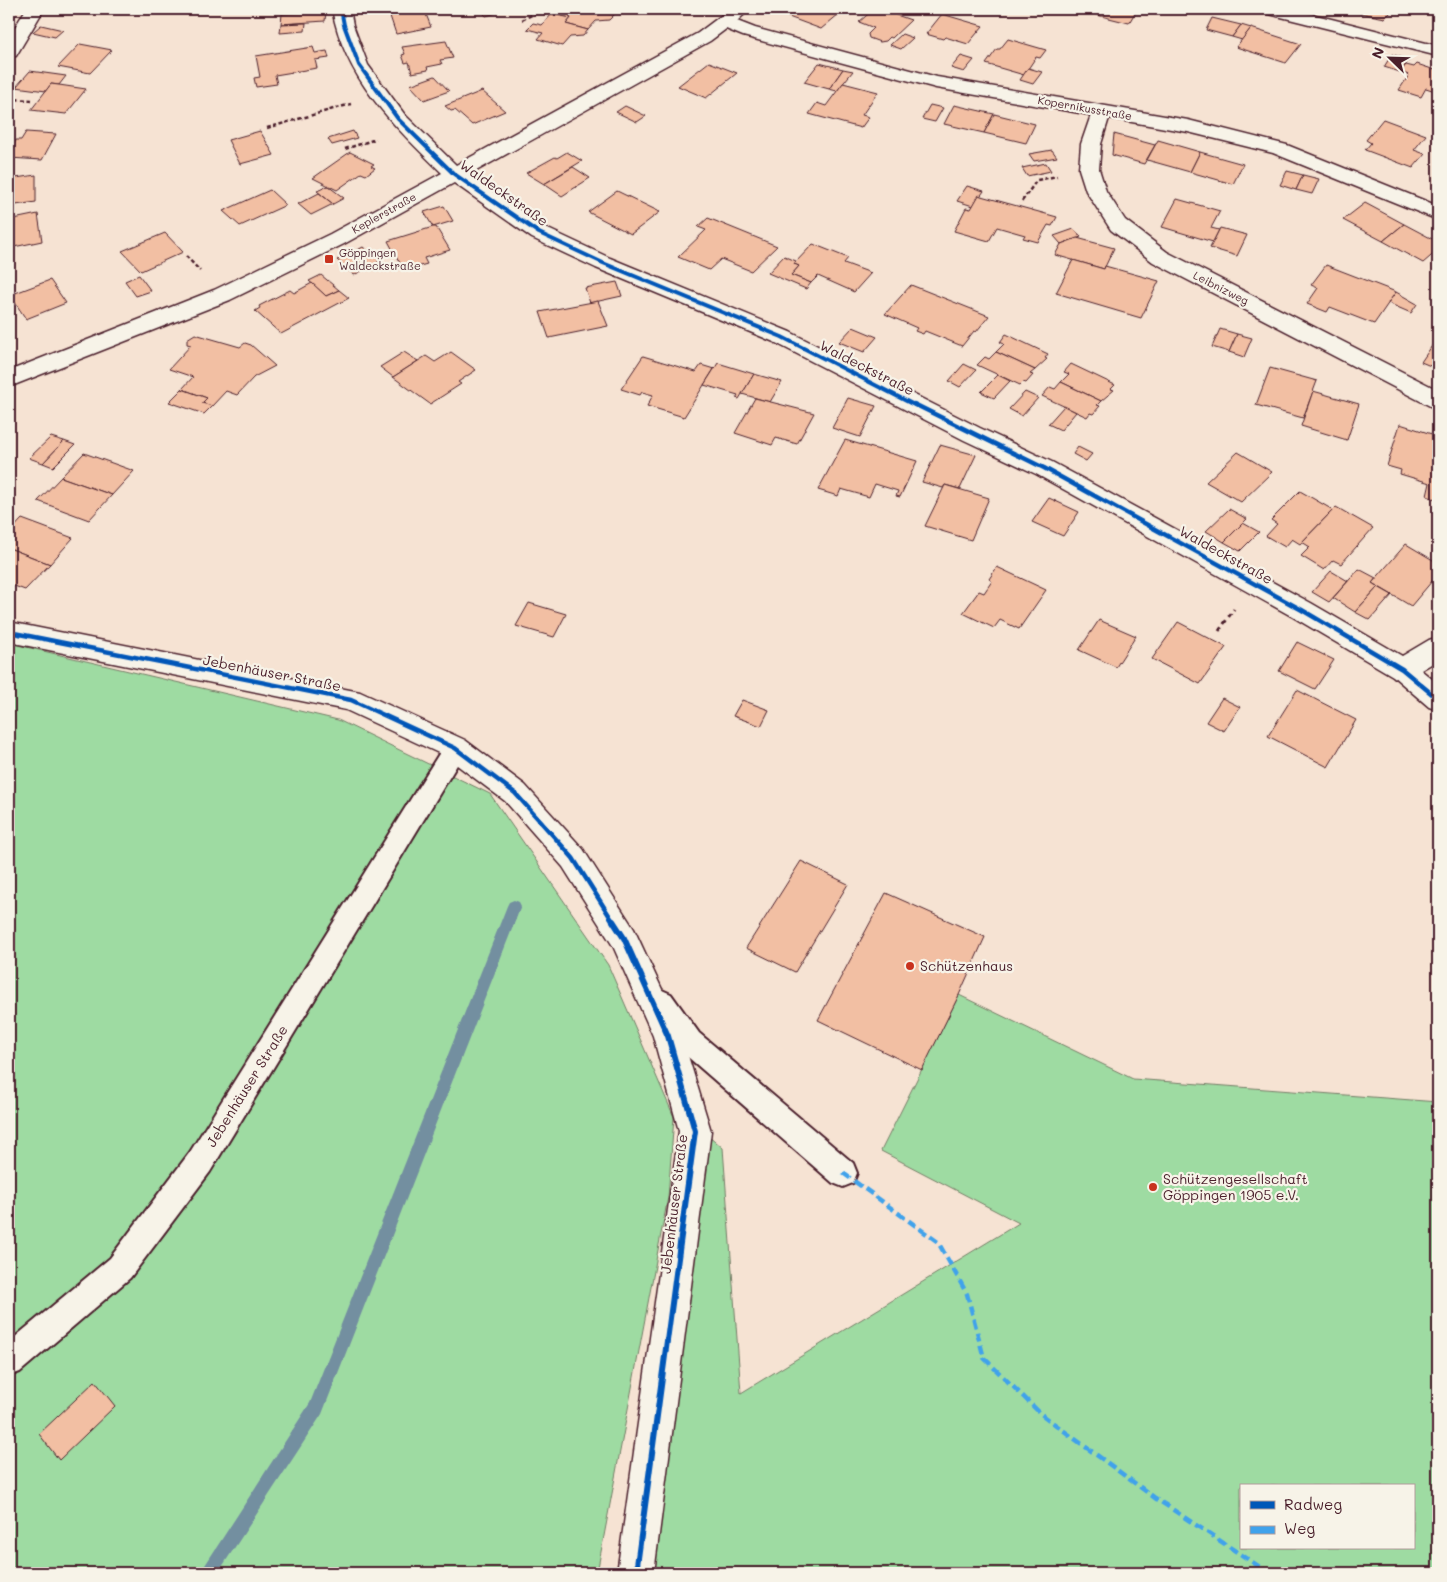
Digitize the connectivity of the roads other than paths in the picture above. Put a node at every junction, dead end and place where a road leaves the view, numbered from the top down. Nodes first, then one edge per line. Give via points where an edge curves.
1 (36, 9) edge
2 (341, 9) edge
3 (741, 9) edge
4 (1271, 9) edge
5 (724, 22) junction
6 (1438, 51) edge
7 (9, 52) edge
8 (1101, 112) junction
9 (454, 174) junction
10 (1438, 214) edge
11 (9, 379) edge
12 (1438, 400) edge
13 (9, 632) edge
14 (1438, 647) edge
15 (1402, 669) junction
16 (1438, 699) edge
17 (455, 748) junction
18 (624, 938) junction
19 (843, 1173) dead end
20 (9, 1361) edge
21 (636, 1573) edge

1 - 7 street
2 - 9 street, Waldeckstraße via 359,65 398,119
3 - 5 street, Keplerstraße
4 - 6 street
5 - 8 street, Kopernikusstraße via 749,32 936,82
5 - 9 street, Keplerstraße via 704,37
8 - 10 street, Kopernikusstraße via 1188,126 1280,149
8 - 12 street, Leibnizweg via 1091,144 1089,169 1096,192 1118,225 1160,257
9 - 11 street, Keplerstraße via 337,239 222,296
9 - 15 street, Waldeckstraße via 539,233 782,337 1044,468
13 - 17 street, Jebenhäuser Straße via 351,700
14 - 15 street
15 - 16 street, Waldeckstraße
17 - 18 street, Jebenhäuser Straße via 515,793 528,807 572,858
17 - 20 lane, Jebenhäuser Straße via 200,1162 120,1268
18 - 19 lane via 659,998 690,1042
18 - 21 street, Jebenhäuser Straße via 668,1036 695,1131

